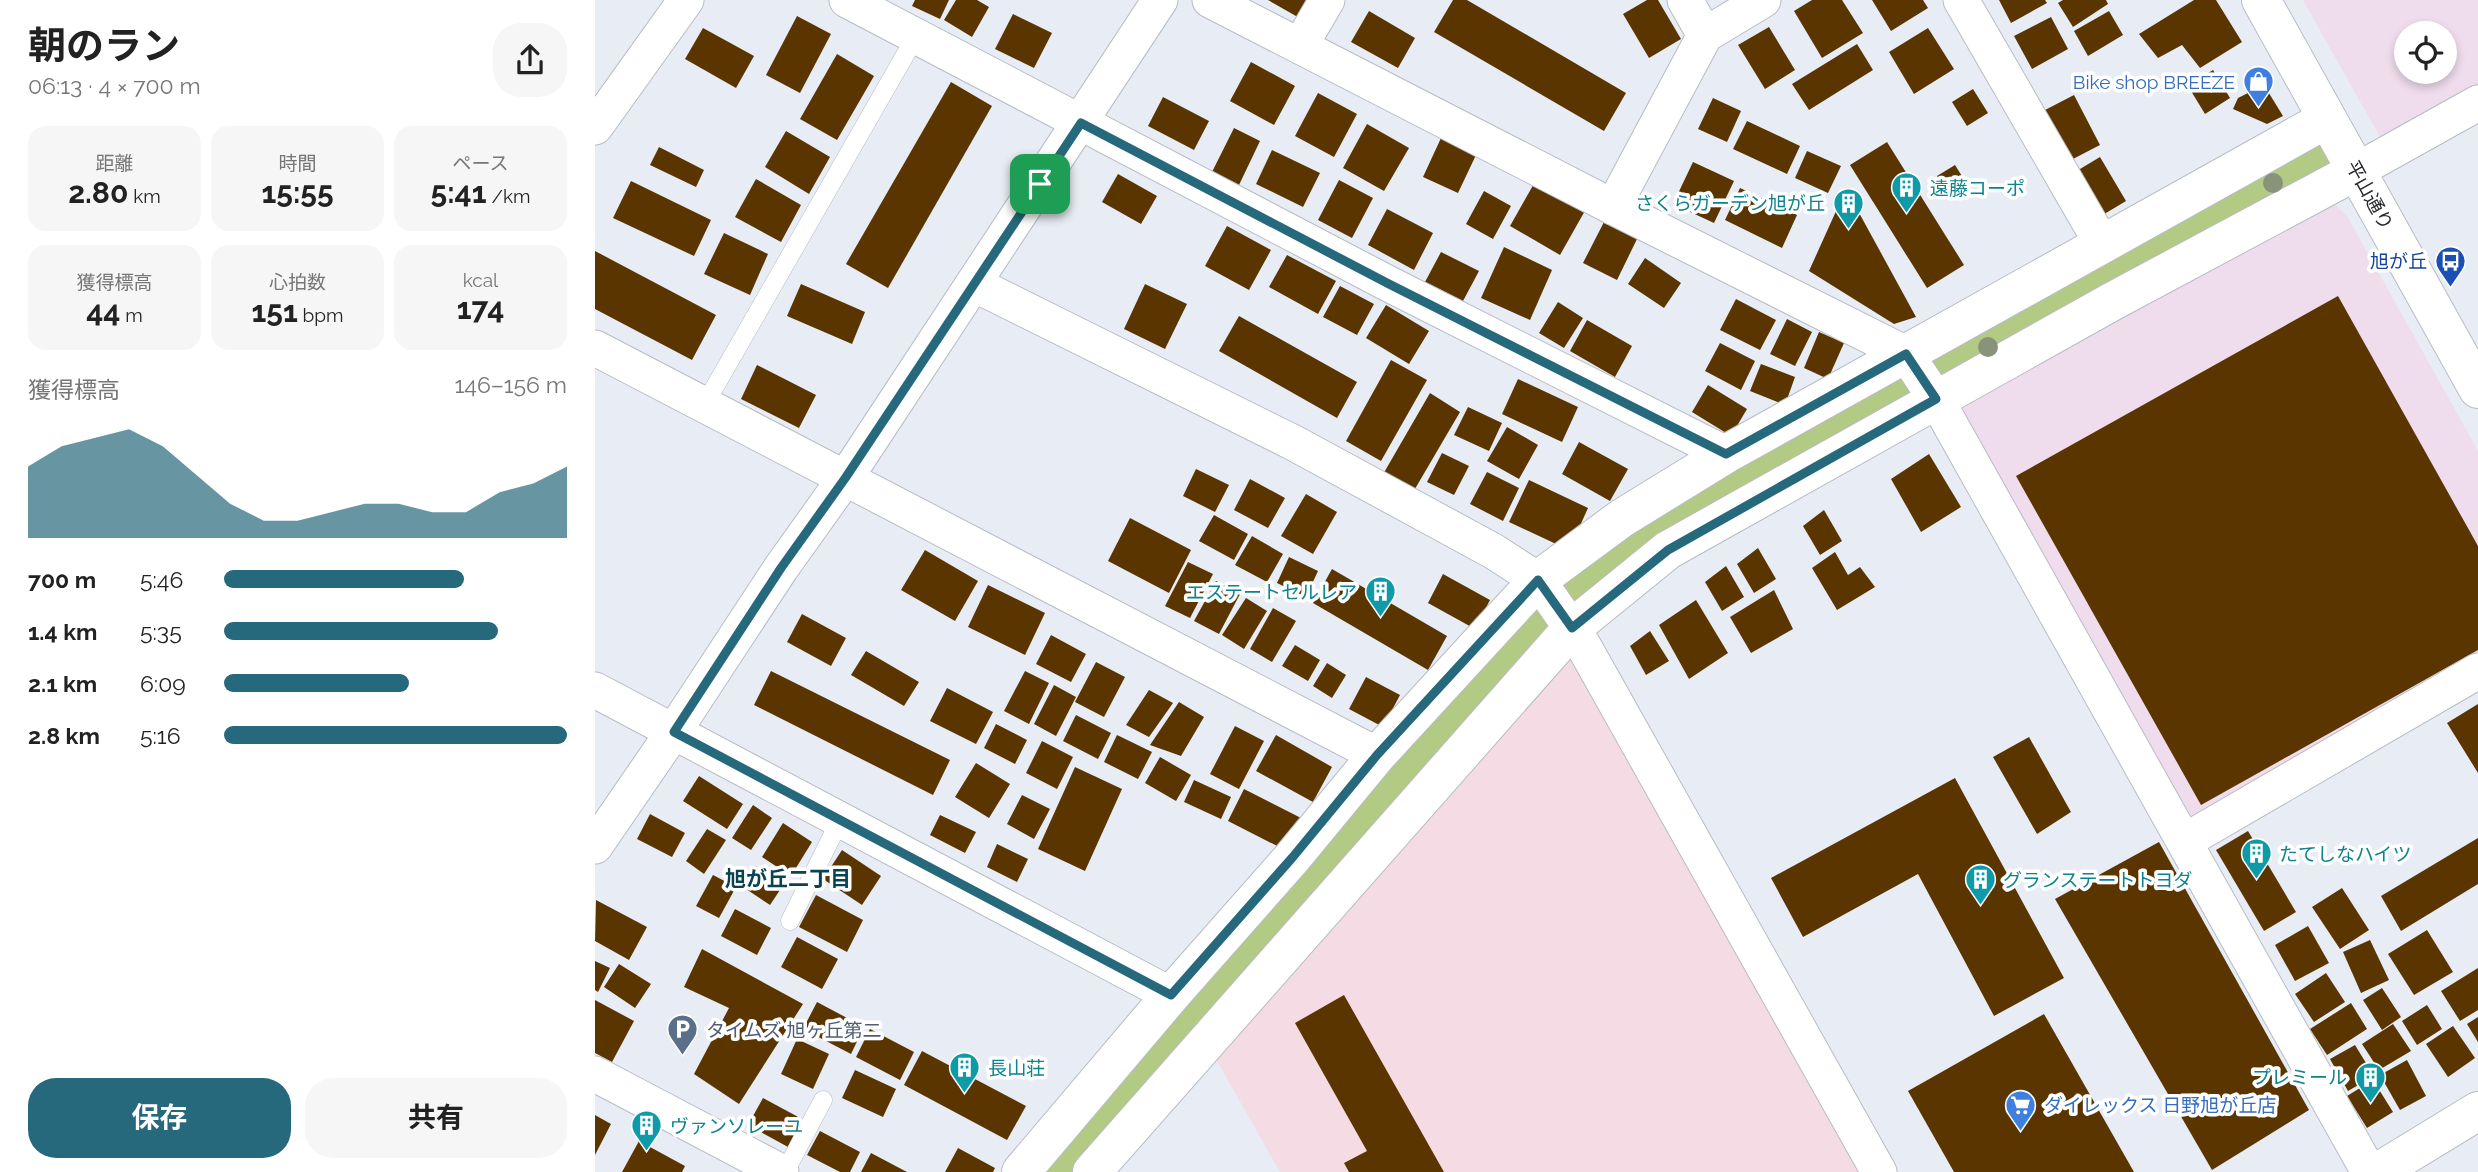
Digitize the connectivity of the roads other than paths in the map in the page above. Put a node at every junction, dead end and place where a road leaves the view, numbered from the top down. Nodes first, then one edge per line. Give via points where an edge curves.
1 (686, 0) edge
2 (847, 0) edge
3 (1160, 0) edge
4 (1210, 0) edge
5 (1327, 0) edge
6 (1685, 0) edge
7 (1763, 0) edge
8 (1961, 0) edge
9 (2262, 0) edge
10 (1705, 35) junction
11 (916, 36) junction
12 (1300, 47) junction
13 (2478, 103) edge
14 (2327, 119) junction
15 (1081, 123) junction
16 (595, 127) edge
17 (2356, 171) junction
18 (1613, 207) junction
19 (2102, 244) junction
20 (974, 284) junction
21 (595, 348) edge
22 (1906, 354) junction
23 (2478, 389) edge
24 (1936, 399) junction
25 (705, 404) junction
26 (1726, 454) junction
27 (846, 477) junction
28 (1538, 580) junction
29 (1572, 628) junction
30 (2478, 671) edge
31 (595, 690) edge
32 (674, 732) junction
33 (1377, 755) junction
34 (840, 820) junction
35 (2185, 841) junction
36 (595, 846) edge
37 (790, 921) dead end
38 (1171, 995) junction
39 (595, 1074) edge
40 (823, 1100) dead end
41 (2478, 1111) edge
42 (783, 1172) edge
43 (1021, 1172) edge
44 (1092, 1172) edge
45 (1879, 1172) edge
46 (2369, 1172) edge
47 (2378, 1172) edge

1 - 16 street
2 - 11 street
3 - 15 street
4 - 12 street
5 - 12 street
6 - 10 street
7 - 10 street
8 - 19 street
9 - 14 street, 平山通り
10 - 18 street
11 - 15 street
11 - 25 lane
12 - 18 street
13 - 17 street
14 - 17 street, 平山通り
14 - 19 street
15 - 20 street
15 - 26 street
17 - 23 street, 平山通り
17 - 24 street
18 - 22 street
19 - 22 street
20 - 27 street
20 - 28 street via 1294,443
21 - 25 street
22 - 24 street
22 - 26 street
24 - 29 street via 1668,550
24 - 35 street
25 - 27 street
26 - 28 street via 1622,518
27 - 32 street
27 - 33 street
28 - 29 street
28 - 33 street
29 - 44 street
29 - 45 street
30 - 35 street
31 - 32 street
32 - 34 street
32 - 36 street
33 - 38 street
34 - 37 lane
34 - 38 street
35 - 46 street
38 - 43 street
39 - 42 street
40 - 42 lane
41 - 47 street

